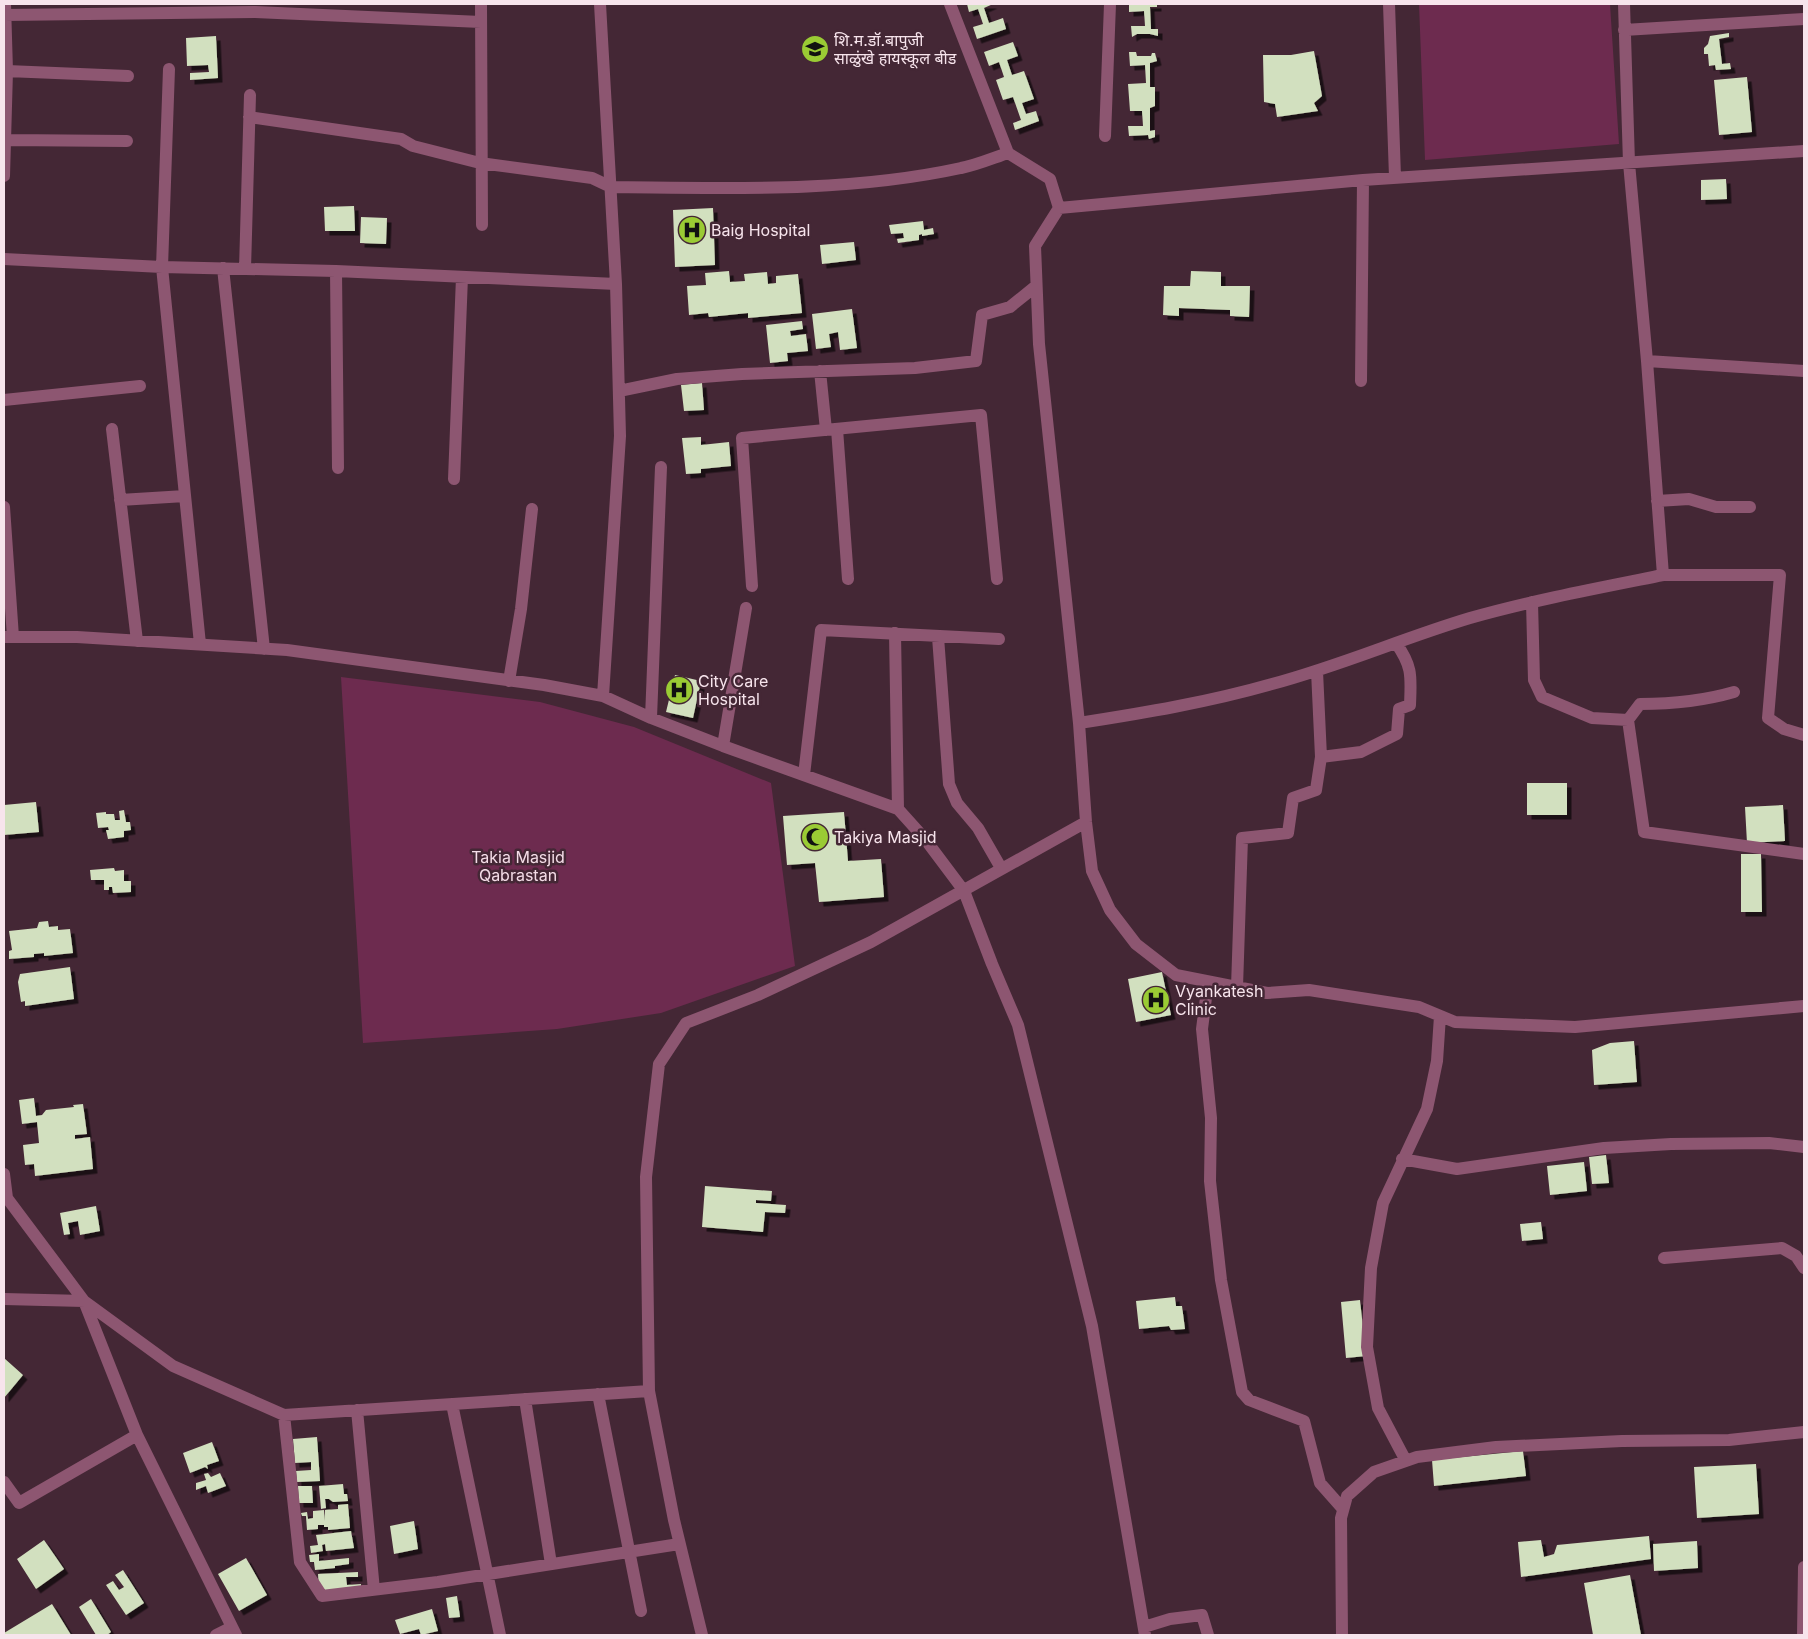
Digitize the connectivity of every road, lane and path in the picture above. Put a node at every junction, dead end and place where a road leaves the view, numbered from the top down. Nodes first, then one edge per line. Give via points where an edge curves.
1 (481, 4) edge
2 (600, 4) edge
3 (950, 4) edge
4 (1110, 4) edge
5 (1389, 4) edge
6 (1624, 4) edge
7 (108, 8) edge
8 (182, 8) edge
9 (255, 8) edge
10 (5, 11) edge
11 (1804, 19) edge
12 (481, 22) junction
13 (1624, 30) junction
14 (169, 69) dead end
15 (8, 71) junction
16 (128, 76) dead end
17 (6, 90) edge
18 (250, 95) dead end
19 (249, 117) junction
20 (1104, 136) dead end
21 (6, 140) junction
22 (127, 141) dead end
23 (1804, 150) edge
24 (1008, 153) junction
25 (480, 163) junction
26 (1629, 163) junction
27 (4, 174) edge
28 (1395, 177) junction
29 (1363, 180) junction
30 (611, 187) junction
31 (1059, 208) junction
32 (482, 225) dead end
33 (4, 260) edge
34 (162, 267) junction
35 (223, 268) junction
36 (245, 269) junction
37 (336, 271) junction
38 (462, 277) junction
39 (616, 284) junction
40 (1036, 286) junction
41 (1647, 361) junction
42 (820, 371) junction
43 (1804, 371) edge
44 (1361, 381) dead end
45 (140, 386) dead end
46 (619, 391) junction
47 (4, 400) edge
48 (112, 429) dead end
49 (832, 429) junction
50 (661, 467) dead end
51 (338, 468) dead end
52 (454, 479) dead end
53 (185, 496) junction
54 (120, 500) junction
55 (1657, 501) junction
56 (4, 507) edge
57 (1750, 507) dead end
58 (532, 509) dead end
59 (1662, 575) junction
60 (848, 579) dead end
61 (997, 579) dead end
62 (752, 586) dead end
63 (1532, 602) junction
64 (746, 608) dead end
65 (895, 633) junction
66 (8, 637) edge
67 (938, 637) junction
68 (1000, 639) dead end
69 (137, 641) junction
70 (1396, 643) junction
71 (200, 644) junction
72 (264, 649) junction
73 (1317, 671) junction
74 (509, 681) junction
75 (1734, 692) dead end
76 (602, 696) junction
77 (651, 718) junction
78 (1628, 720) junction
79 (1079, 723) junction
80 (1804, 735) edge
81 (723, 746) junction
82 (1321, 757) junction
83 (804, 775) junction
84 (898, 809) junction
85 (1086, 822) junction
86 (1804, 854) edge
87 (1001, 868) junction
88 (964, 891) junction
89 (1208, 982) junction
90 (1237, 987) junction
91 (1804, 1006) edge
92 (1440, 1016) junction
93 (1804, 1147) edge
94 (1402, 1159) junction
95 (4, 1174) edge
96 (5, 1198) edge
97 (1664, 1258) dead end
98 (1804, 1268) edge
99 (4, 1299) edge
100 (84, 1301) junction
101 (649, 1391) junction
102 (598, 1394) junction
103 (525, 1400) junction
104 (452, 1404) junction
105 (357, 1410) junction
106 (284, 1415) junction
107 (1804, 1432) edge
108 (137, 1435) junction
109 (1406, 1461) junction
110 (4, 1482) edge
111 (1344, 1509) junction
112 (680, 1544) junction
113 (629, 1552) junction
114 (551, 1564) junction
115 (1804, 1567) edge
116 (487, 1574) junction
117 (374, 1590) junction
118 (641, 1611) dead end
119 (234, 1631) edge
120 (1145, 1631) edge
121 (216, 1635) edge
122 (500, 1635) edge
123 (702, 1635) edge
124 (1208, 1635) edge
125 (1342, 1635) edge
126 (1803, 1635) edge

1 - 12 street
2 - 30 street
3 - 24 street
4 - 20 street
5 - 28 street
6 - 13 street
7 - 8 street
7 - 10 street
8 - 9 street
9 - 12 street
10 - 15 street
11 - 13 street
12 - 25 street
13 - 26 street
14 - 34 street
15 - 16 street
15 - 17 street
17 - 21 street
18 - 19 street
19 - 25 street via 401,139 413,146
19 - 36 street
21 - 22 street
21 - 27 street
23 - 26 street
24 - 30 street via 962,168 875,182 760,188
24 - 31 street via 1050,178
25 - 30 street via 592,178
25 - 32 street
26 - 28 street
26 - 41 street
28 - 29 street
29 - 31 street
29 - 44 street
30 - 39 street
31 - 40 street via 1035,246
33 - 34 street
34 - 35 street
34 - 53 street
35 - 36 street
35 - 72 street
36 - 37 street
37 - 38 street
37 - 51 street
38 - 39 street
38 - 52 street
39 - 46 street
40 - 42 street via 1010,307 982,315 976,361 915,368
40 - 79 street via 1039,344
41 - 43 street
41 - 55 street
42 - 46 street via 678,379
42 - 49 street
45 - 47 street
46 - 76 street via 620,436
48 - 54 street
49 - 60 street
49 - 61 street via 981,415
49 - 62 street via 742,438
50 - 77 street
53 - 54 street
53 - 71 street
54 - 69 street
55 - 57 street via 1688,500 1716,506
55 - 59 street
56 - 66 street
58 - 74 street
59 - 63 street
59 - 80 street via 1780,575 1768,718 1784,729
63 - 70 street
63 - 78 street via 1534,680 1542,697 1592,718
64 - 81 street
65 - 67 street
65 - 83 street via 821,630
65 - 84 street
66 - 69 street
67 - 68 street
67 - 87 street via 948,784 957,803 978,828
69 - 71 street
70 - 73 street
70 - 82 street via 1406,658 1411,677 1410,706 1399,709 1397,734 1361,752
71 - 72 street
72 - 74 street
73 - 79 street via 1271,685 1141,714
73 - 82 street
74 - 76 street
75 - 78 street via 1710,699 1640,704
76 - 77 street
77 - 81 street
78 - 86 street via 1644,832
79 - 85 street
81 - 83 street
82 - 90 street via 1316,790 1293,798 1288,833 1242,838
83 - 84 street
84 - 88 street
85 - 87 street
85 - 89 street via 1092,871 1110,910 1136,944 1176,976
87 - 88 street
88 - 101 street via 862,946 758,995 686,1023 659,1064 646,1177
88 - 120 street via 1018,1025 1051,1156 1092,1326
89 - 90 street
89 - 111 street via 1202,1029 1212,1118 1210,1181 1221,1280 1242,1392 1249,1400 1304,1421 1320,1483
90 - 92 street via 1267,993 1309,990 1419,1007
91 - 92 street via 1575,1027 1455,1022
92 - 94 street via 1437,1061 1427,1109
93 - 94 street via 1769,1143 1671,1144 1565,1152 1457,1168
94 - 109 street via 1383,1203 1374,1250 1367,1347 1378,1408
95 - 96 street
96 - 100 street
97 - 98 street via 1782,1248 1796,1256
99 - 100 street
100 - 106 street via 173,1366
100 - 108 street
101 - 102 street
101 - 112 street
102 - 103 street
102 - 113 street
103 - 104 street
103 - 114 street
104 - 105 street
104 - 116 street
105 - 106 street
105 - 117 street
106 - 117 street via 300,1562 322,1596
107 - 109 street via 1728,1440 1496,1447
108 - 110 street via 19,1503
108 - 119 street
109 - 111 street via 1374,1472 1347,1496
111 - 125 street via 1341,1518
112 - 113 street
112 - 123 street
113 - 114 street
113 - 118 street
114 - 116 street
115 - 126 street
116 - 117 street
116 - 122 street
119 - 121 street
120 - 124 street via 1170,1618 1202,1615

